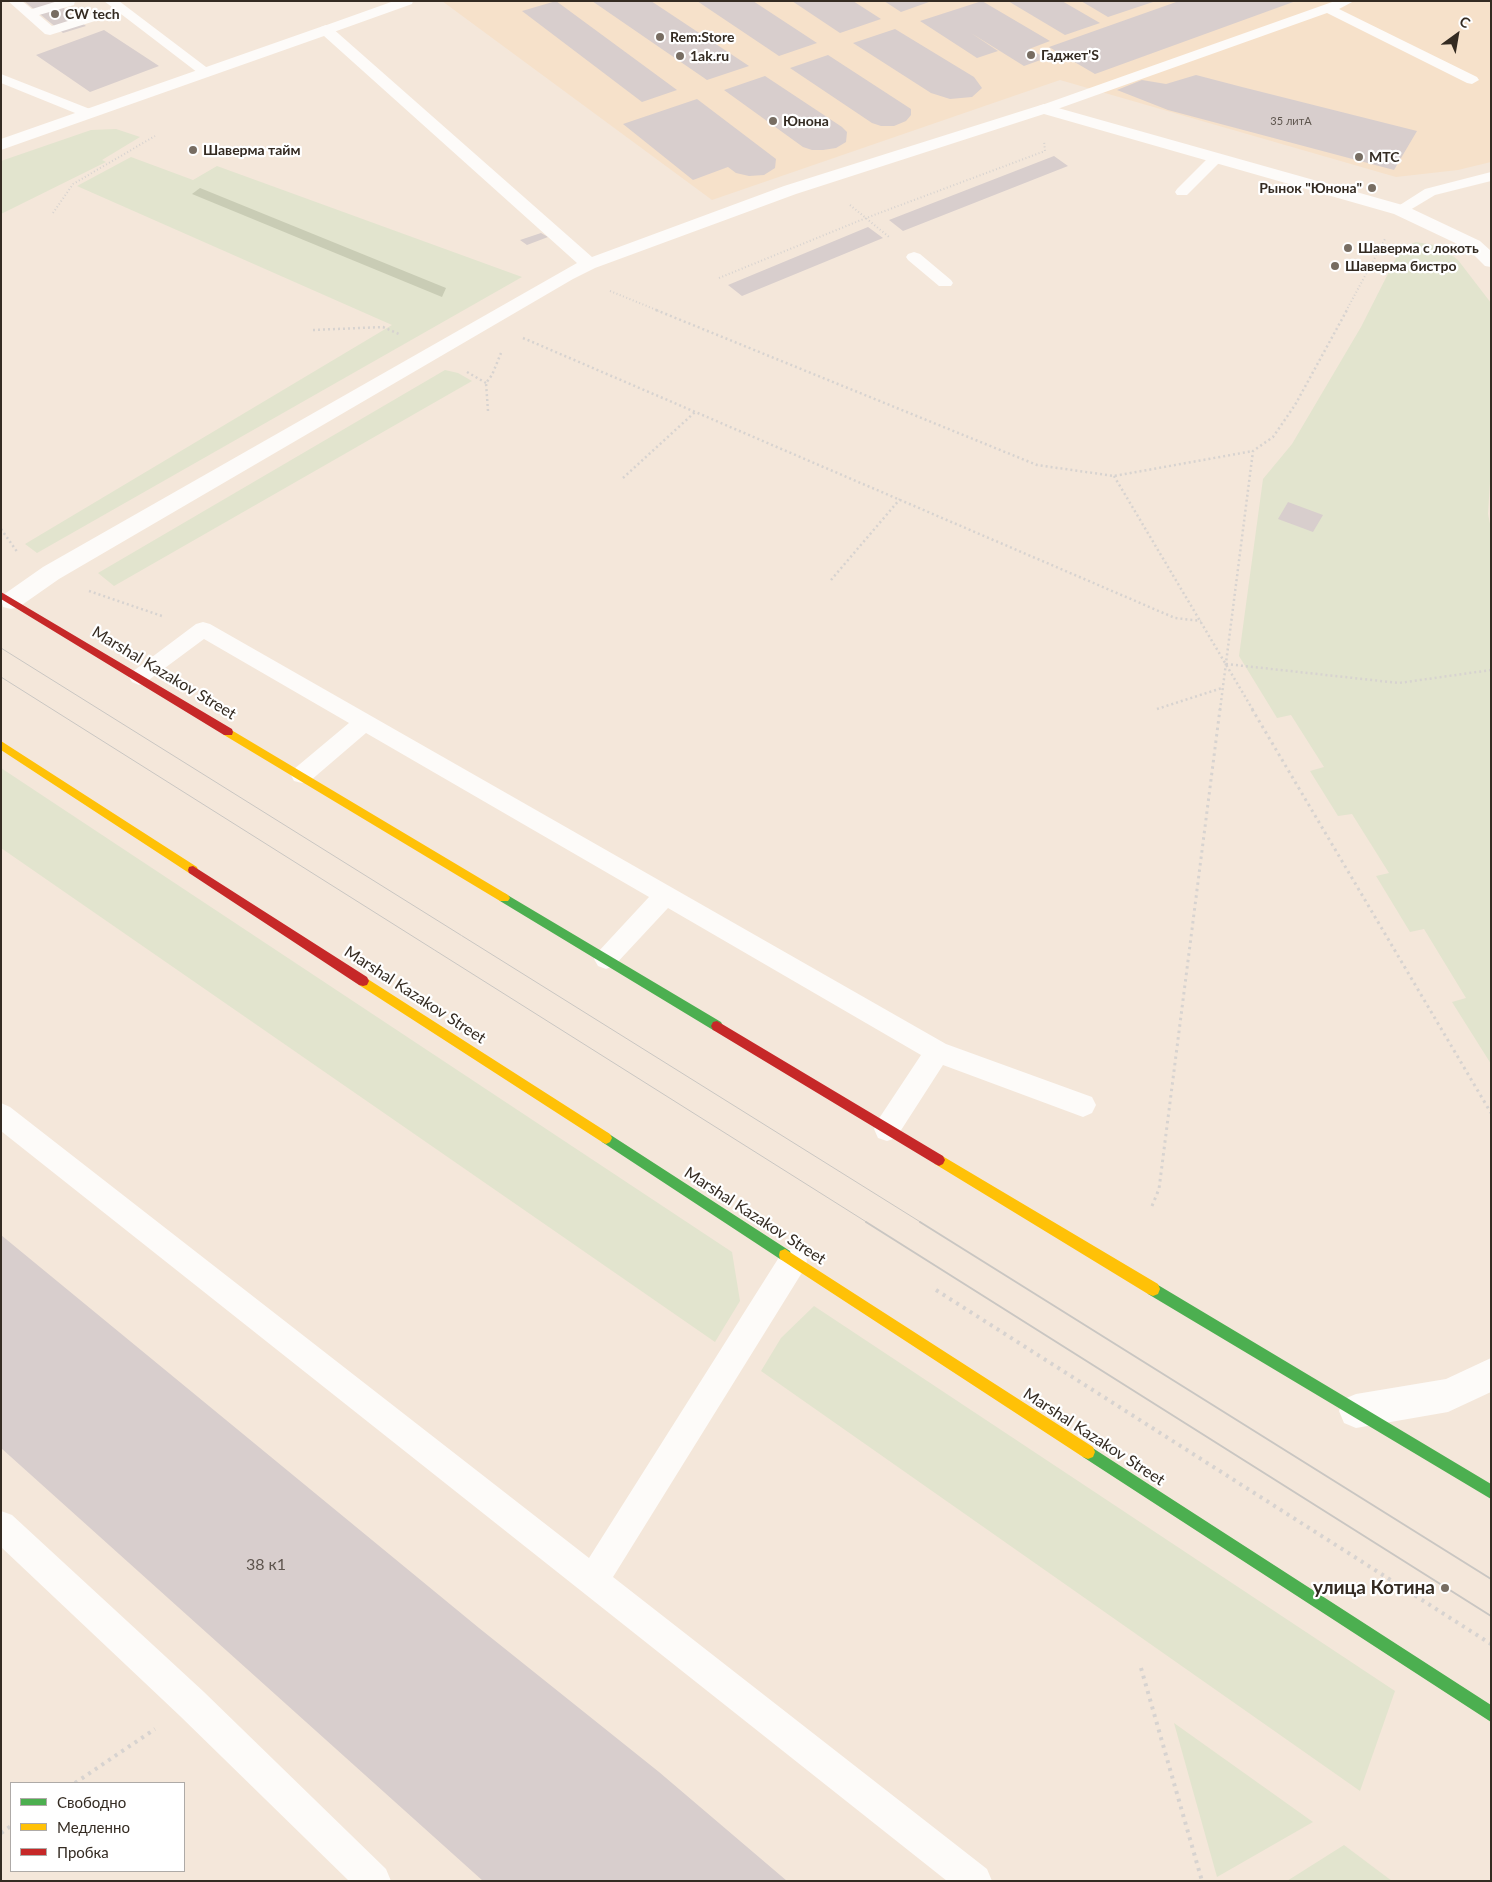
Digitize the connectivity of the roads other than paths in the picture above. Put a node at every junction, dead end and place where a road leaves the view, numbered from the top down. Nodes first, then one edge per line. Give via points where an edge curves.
1 (14, 1) edge
2 (110, 1) edge
3 (1348, 1) edge
4 (400, 2) edge
5 (72, 4) edge
6 (1328, 8) junction
7 (326, 30) junction
8 (207, 73) junction
9 (1, 78) edge
10 (1472, 80) dead end
11 (1044, 109) junction
12 (90, 114) junction
13 (1, 145) edge
14 (1216, 158) junction
15 (1491, 176) edge
16 (1182, 192) dead end
17 (1400, 210) junction
18 (914, 256) dead end
19 (1491, 262) edge
20 (590, 264) junction
21 (945, 282) dead end
22 (6, 598) edge
23 (202, 629) joint
24 (140, 677) junction
25 (364, 722) junction
26 (1, 745) edge
27 (302, 776) junction
28 (665, 895) junction
29 (606, 960) junction
30 (938, 1052) junction
31 (1083, 1105) dead end
32 (1, 1116) edge
33 (887, 1129) junction
34 (793, 1261) junction
35 (1491, 1375) edge
36 (1356, 1411) junction
37 (1491, 1492) edge
38 (1, 1526) edge
39 (593, 1580) junction
40 (1491, 1714) edge
41 (374, 1881) edge
42 (975, 1881) edge

1 - 5 lane via 35,18
2 - 8 lane
3 - 6 lane
4 - 7 lane
6 - 10 lane
6 - 11 lane
7 - 8 street
7 - 20 street
8 - 12 street
9 - 12 lane
11 - 14 street
11 - 20 street via 820,181
12 - 13 street
14 - 16 lane
14 - 17 street
15 - 17 lane via 1430,192
17 - 19 street via 1474,246
18 - 21 lane
20 - 22 street
22 - 24 main road, Marshal Kazakov Street
23 - 24 lane
23 - 25 lane
24 - 27 main road, Marshal Kazakov Street
25 - 27 lane
25 - 28 lane
26 - 34 main road, Marshal Kazakov Street
27 - 29 main road, Marshal Kazakov Street
28 - 29 lane
28 - 30 lane
29 - 33 main road, Marshal Kazakov Street
30 - 31 lane
30 - 33 lane
32 - 39 lane
33 - 36 main road, Marshal Kazakov Street
34 - 39 lane
34 - 40 main road, Marshal Kazakov Street
35 - 36 street via 1448,1395
36 - 37 main road, Marshal Kazakov Street
38 - 41 lane via 192,1704
39 - 42 lane

